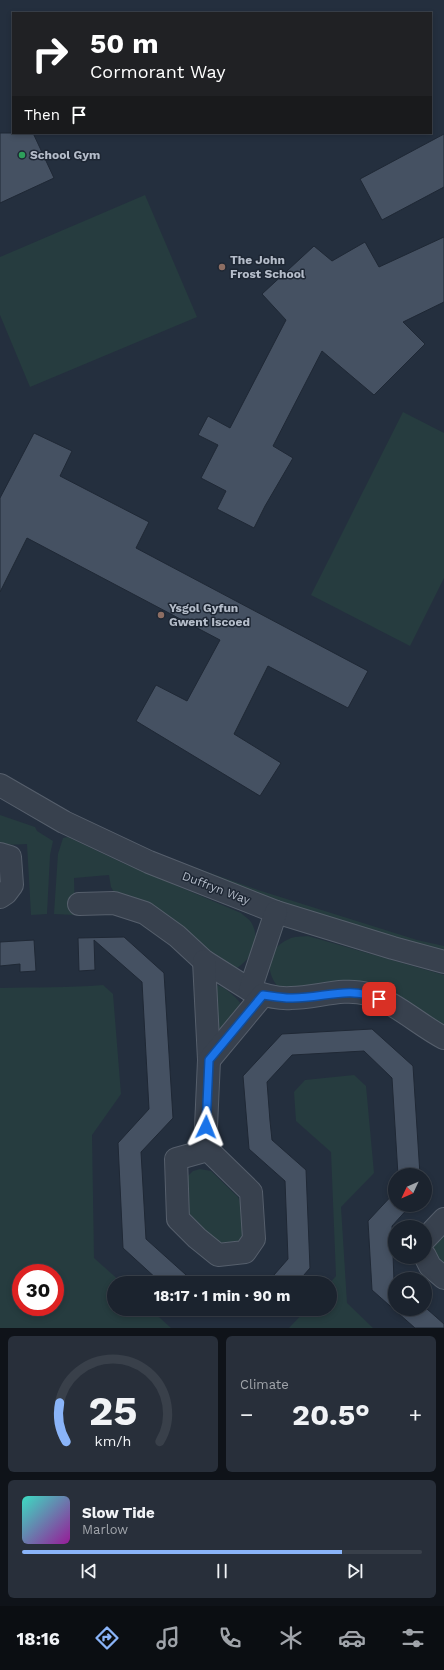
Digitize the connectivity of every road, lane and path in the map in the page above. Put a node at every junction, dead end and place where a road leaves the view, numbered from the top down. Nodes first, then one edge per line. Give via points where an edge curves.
1 (0, 785) edge
2 (0, 854) edge
3 (0, 897) edge
4 (79, 904) dead end
5 (276, 912) junction
6 (204, 961) junction
7 (444, 962) edge
8 (256, 992) junction
9 (444, 1038) edge
10 (209, 1060) junction
11 (208, 1150) junction
12 (444, 1219) edge
13 (432, 1232) edge
14 (429, 1264) edge
15 (444, 1278) edge

1 - 5 street, Duffryn Way via 64,822 149,862
2 - 3 street via 10,857 12,885
4 - 6 street via 114,903 145,913 172,932
5 - 7 street, Duffryn Way
5 - 8 street
6 - 8 street
6 - 10 street
8 - 9 street via 291,998 350,992 368,994 390,1004
8 - 10 street
10 - 11 street via 206,1127
11 - 11 street via 176,1159 178,1219 218,1255 245,1252 254,1240 251,1192
12 - 13 street
14 - 15 street

